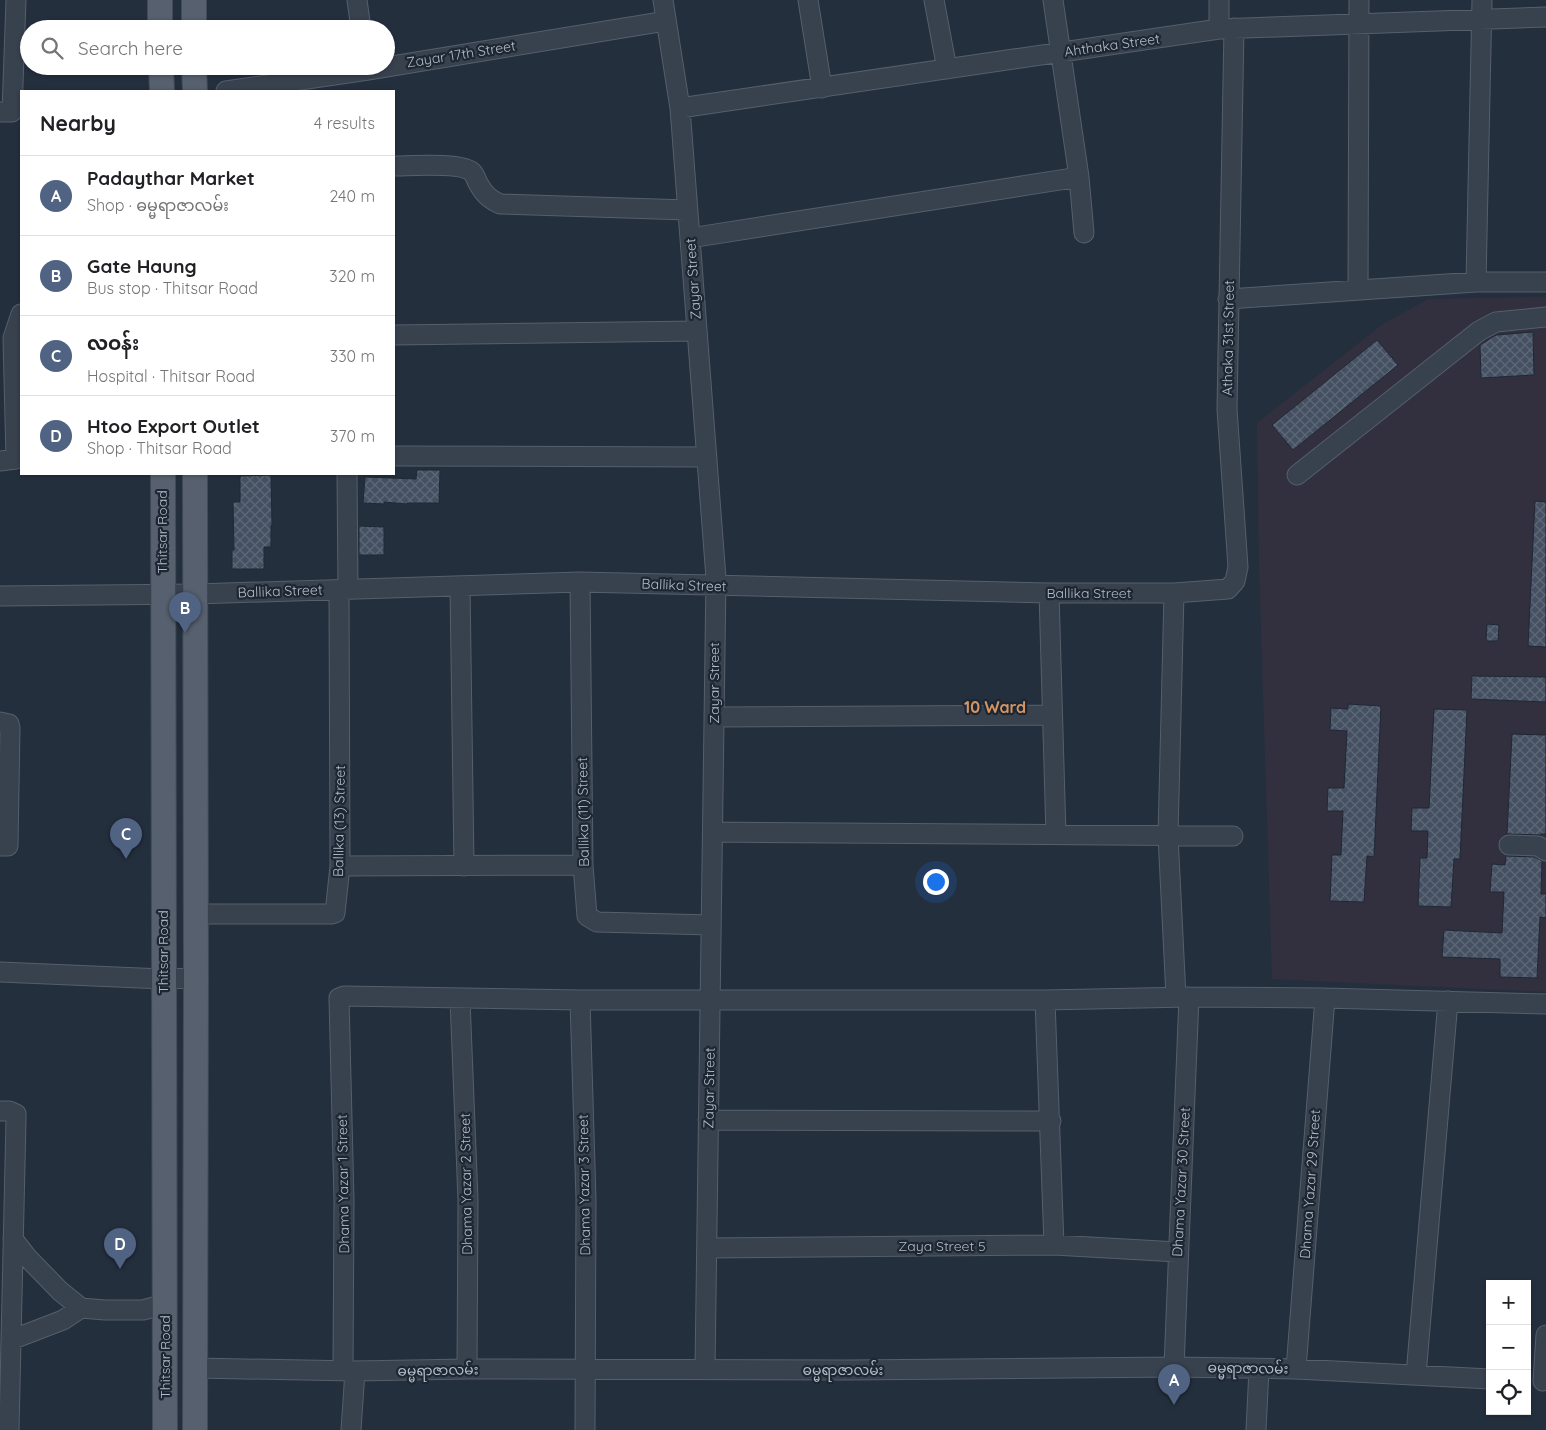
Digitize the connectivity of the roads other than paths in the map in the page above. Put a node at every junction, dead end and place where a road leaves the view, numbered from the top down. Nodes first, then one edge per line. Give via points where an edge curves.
1 (16, 0) edge
2 (160, 0) edge
3 (194, 0) edge
4 (357, 0) edge
5 (663, 0) edge
6 (808, 0) edge
7 (934, 0) edge
8 (1053, 0) edge
9 (1219, 0) edge
10 (1359, 0) edge
11 (1482, 0) edge
12 (1546, 16) edge
13 (1482, 19) junction
14 (160, 20) edge
15 (194, 20) edge
16 (360, 20) edge
17 (666, 21) junction
18 (1360, 24) junction
19 (1226, 29) junction
20 (1061, 52) junction
21 (395, 64) edge
22 (947, 69) junction
23 (161, 75) edge
24 (194, 75) edge
25 (347, 75) edge
26 (321, 84) edge
27 (822, 88) junction
28 (162, 90) edge
29 (194, 90) edge
30 (240, 90) edge
31 (680, 108) junction
32 (6, 112) edge
33 (395, 166) edge
34 (1079, 178) junction
35 (688, 210) junction
36 (1084, 233) dead end
37 (690, 238) junction
38 (1476, 282) junction
39 (1546, 282) edge
40 (1358, 290) junction
41 (1228, 299) junction
42 (20, 316) edge
43 (1546, 317) edge
44 (697, 332) junction
45 (395, 335) edge
46 (6, 338) edge
47 (395, 456) edge
48 (707, 457) junction
49 (0, 461) edge
50 (163, 475) edge
51 (195, 475) edge
52 (347, 475) edge
53 (1297, 475) dead end
54 (580, 582) junction
55 (460, 586) junction
56 (715, 586) junction
57 (344, 589) junction
58 (1049, 593) junction
59 (1174, 593) junction
60 (162, 594) junction
61 (195, 594) junction
62 (0, 596) edge
63 (1052, 715) junction
64 (714, 717) junction
65 (0, 722) edge
66 (713, 832) junction
67 (1056, 835) junction
68 (1168, 836) junction
69 (1233, 836) dead end
70 (1509, 845) dead end
71 (0, 846) edge
72 (1546, 851) edge
73 (583, 865) junction
74 (340, 866) junction
75 (464, 866) junction
76 (196, 914) junction
77 (710, 925) junction
78 (0, 972) edge
79 (163, 978) junction
80 (196, 978) junction
81 (1182, 997) junction
82 (1325, 998) junction
83 (460, 999) junction
84 (710, 999) junction
85 (580, 1000) junction
86 (1045, 1000) junction
87 (1448, 1001) junction
88 (1546, 1004) edge
89 (0, 1110) edge
90 (708, 1120) junction
91 (1050, 1121) junction
92 (9, 1234) edge
93 (1054, 1245) junction
94 (707, 1248) junction
95 (1178, 1252) junction
96 (165, 1304) junction
97 (80, 1308) junction
98 (1546, 1335) edge
99 (11, 1340) junction
100 (1174, 1367) junction
101 (195, 1368) junction
102 (467, 1369) junction
103 (705, 1369) junction
104 (1259, 1369) junction
105 (1296, 1369) junction
106 (585, 1370) junction
107 (349, 1371) junction
108 (1416, 1375) junction
109 (5, 1376) edge
110 (1486, 1379) edge
111 (1539, 1381) edge
112 (9, 1430) edge
113 (164, 1430) edge
114 (195, 1430) edge
115 (351, 1430) edge
116 (585, 1430) edge
117 (1256, 1430) edge

1 - 32 street
2 - 14 main road
3 - 15 main road
4 - 16 street
5 - 17 street, Zayar Street
6 - 27 street
7 - 22 street
8 - 20 street
9 - 19 street, Athaka 31st Street
10 - 18 street
11 - 13 street
12 - 13 street, Ahthaka Street
13 - 18 street, Ahthaka Street
13 - 38 street
17 - 21 street, Zayar 17th Street
17 - 31 street, Zayar Street
18 - 19 street, Ahthaka Street
18 - 40 street
19 - 20 street, Ahthaka Street
19 - 41 street, Athaka 31st Street
20 - 22 street, Ahthaka Street
20 - 34 street
22 - 27 street, Ahthaka Street
23 - 28 main road
24 - 29 main road
25 - 26 street, Zayar 17th Street
26 - 30 street, Zayar 17th Street
27 - 31 street, Ahthaka Street
31 - 35 street, Zayar Street
33 - 35 street via 465,168 473,173 483,192 500,204
34 - 36 street
34 - 37 street
35 - 37 street, Zayar Street
37 - 44 street, Zayar Street
38 - 39 street
38 - 40 street
40 - 41 street
41 - 59 street, Athaka 31st Street via 1227,409 1238,566 1235,581 1228,588
42 - 46 street
43 - 53 street via 1496,322 1479,331
44 - 45 street
44 - 48 street, Zayar Street
46 - 49 street via 17,453 16,459
47 - 48 street
48 - 56 street, Zayar Street
50 - 60 main road, Thitsar Road
51 - 61 main road
52 - 57 street, Ballika (13) Street
54 - 55 street, Ballika Street
54 - 56 street, Ballika Street
54 - 73 street, Ballika (11) Street
55 - 57 street, Ballika Street
55 - 75 street
56 - 58 street, Ballika Street
56 - 64 street, Zayar Street
57 - 61 street, Ballika Street
57 - 74 street, Ballika (13) Street
58 - 59 street, Ballika Street
58 - 63 street
59 - 68 street, Dhama Yazar 30 Street
60 - 61 street, Ballika Street
60 - 62 street, Ballika Street
60 - 79 main road, Thitsar Road
61 - 76 main road
63 - 64 street
63 - 67 street
64 - 66 street, Zayar Street
65 - 71 street via 9,724 10,728 8,846
66 - 67 street
66 - 77 street, Zayar Street
67 - 68 street
68 - 69 street
68 - 81 street, Dhama Yazar 30 Street
70 - 72 street via 1538,846
73 - 75 street
73 - 77 street, Ballika (11) Street via 587,916 591,920
74 - 75 street
74 - 76 street, Ballika (13) Street via 335,913
76 - 80 main road
77 - 84 street, Zayar Street
78 - 79 street
79 - 80 street
79 - 96 main road, Thitsar Road
80 - 101 main road
81 - 82 street
81 - 86 street
81 - 95 street, Dhama Yazar 30 Street
82 - 87 street
82 - 105 street, Dhama Yazar 29 Street
83 - 85 street
83 - 102 street, Dhama Yazar 2 Street via 468,1200
83 - 107 street, Dhama Yazar 1 Street via 339,998
84 - 85 street
84 - 86 street
84 - 90 street, Zayar Street
85 - 106 street, Dhama Yazar 3 Street via 586,1200
86 - 91 street
87 - 88 street
87 - 108 street
89 - 92 street via 16,1114
90 - 91 street
90 - 94 street, Zayar Street
91 - 93 street
92 - 97 street via 27,1257
92 - 99 street
93 - 94 street, Zaya Street 5
93 - 95 street, Zaya Street 5
94 - 103 street, Zayar Street
95 - 100 street, Dhama Yazar 30 Street
96 - 97 street via 143,1310
96 - 113 main road, Thitsar Road
97 - 99 street via 63,1320
98 - 111 street
99 - 109 street
100 - 103 street, ဓမ္မရာဇာလမ်း
100 - 104 street, ဓမ္မရာဇာလမ်း
101 - 107 street, ဓမ္မရာဇာလမ်း
101 - 114 main road
102 - 106 street, ဓမ္မရာဇာလမ်း
102 - 107 street, ဓမ္မရာဇာလမ်း
103 - 106 street, ဓမ္မရာဇာလမ်း
104 - 105 street, ဓမ္မရာဇာလမ်း
104 - 117 street
105 - 108 street, ဓမ္မရာဇာလမ်း
106 - 116 street, Dhama Yazar 3 Street
107 - 115 street, Dhama Yazar 1 Street
108 - 110 street, ဓမ္မရာဇာလမ်း
109 - 112 street

